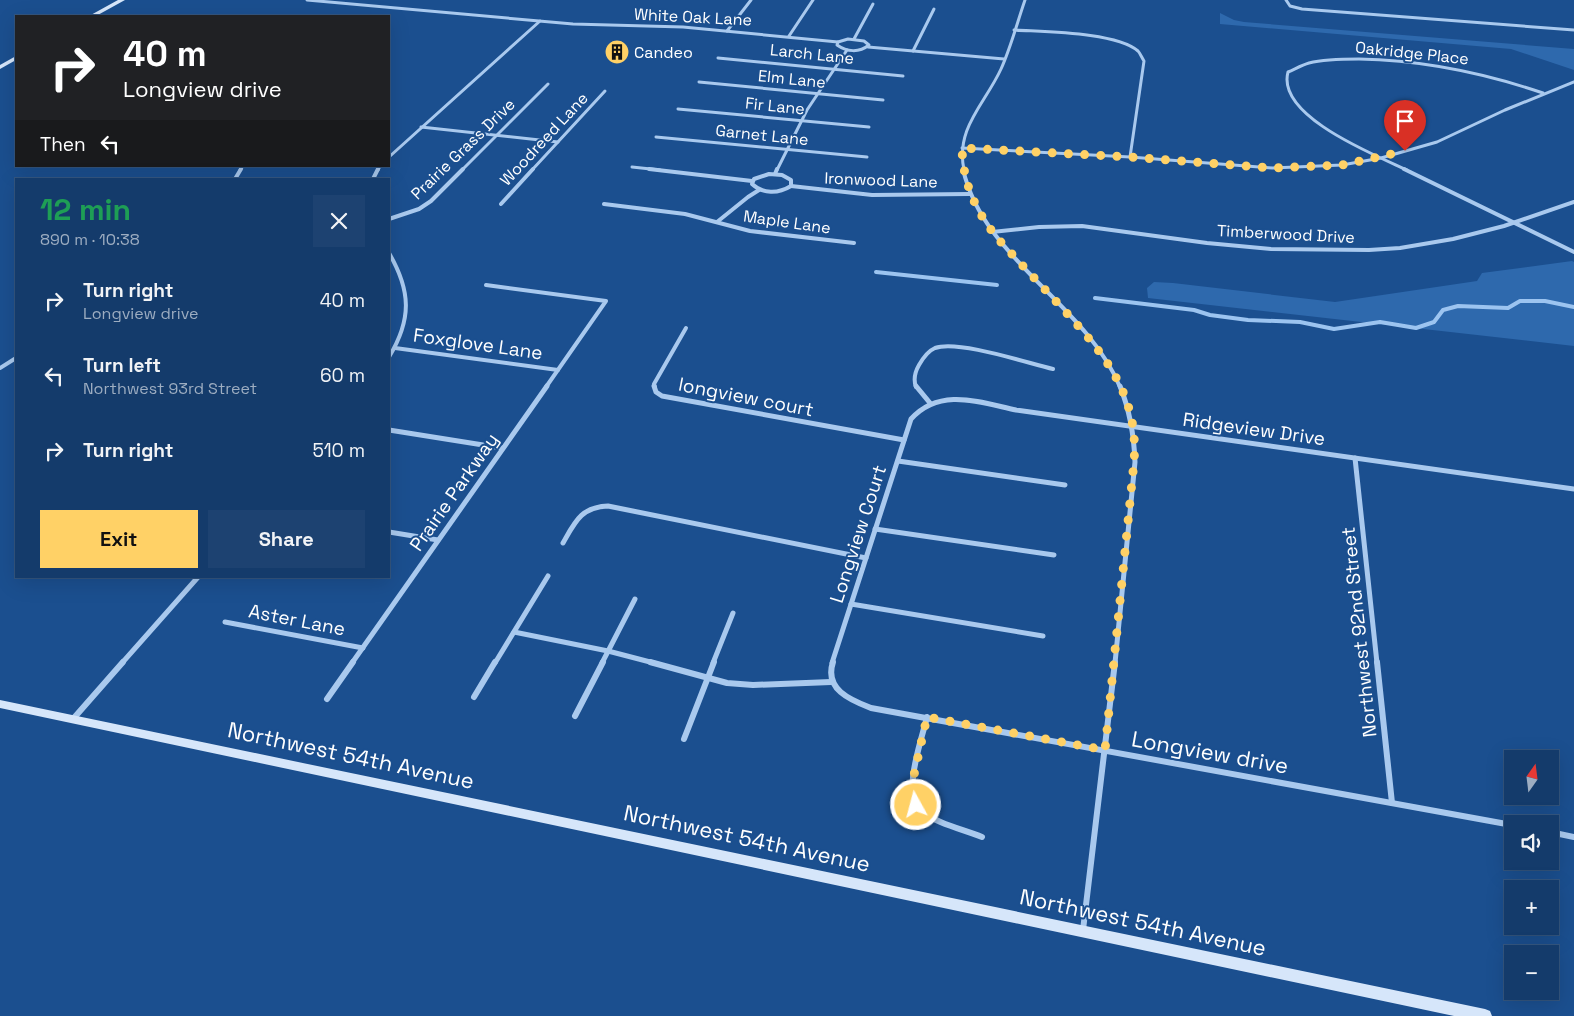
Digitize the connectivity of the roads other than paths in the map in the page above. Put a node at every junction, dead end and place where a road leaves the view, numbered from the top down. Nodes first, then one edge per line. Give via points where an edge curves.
1 (122, 0) edge
2 (307, 0) edge
3 (751, 0) edge
4 (813, 0) edge
5 (1025, 0) edge
6 (1286, 0) edge
7 (873, 4) dead end
8 (934, 9) dead end
9 (94, 15) edge
10 (540, 21) junction
11 (1014, 30) junction
12 (1574, 30) edge
13 (727, 31) junction
14 (789, 36) junction
15 (854, 39) junction
16 (838, 42) junction
17 (868, 47) junction
18 (847, 50) junction
19 (913, 51) junction
20 (718, 58) dead end
21 (15, 59) edge
22 (1004, 59) junction
23 (0, 67) edge
24 (834, 69) junction
25 (903, 76) dead end
26 (699, 82) dead end
27 (1574, 82) edge
28 (548, 84) dead end
29 (605, 91) dead end
30 (1544, 93) junction
31 (816, 94) junction
32 (883, 100) dead end
33 (678, 108) dead end
34 (800, 121) junction
35 (421, 127) junction
36 (869, 127) dead end
37 (496, 136) junction
38 (656, 137) dead end
39 (558, 142) junction
40 (962, 148) junction
41 (785, 151) junction
42 (390, 156) edge
43 (867, 157) dead end
44 (1130, 157) junction
45 (1381, 158) junction
46 (242, 167) edge
47 (379, 167) edge
48 (632, 168) dead end
49 (775, 174) junction
50 (236, 178) edge
51 (373, 178) edge
52 (752, 181) junction
53 (791, 186) junction
54 (759, 190) junction
55 (970, 194) junction
56 (1574, 202) edge
57 (501, 204) dead end
58 (604, 204) dead end
59 (390, 220) edge
60 (717, 222) junction
61 (1513, 223) junction
62 (992, 232) junction
63 (854, 243) dead end
64 (1574, 252) edge
65 (390, 256) edge
66 (486, 285) dead end
67 (686, 328) dead end
68 (395, 348) junction
69 (390, 356) edge
70 (15, 359) edge
71 (0, 368) edge
72 (1053, 369) dead end
73 (558, 370) junction
74 (930, 403) junction
75 (1134, 426) junction
76 (390, 430) edge
77 (904, 440) junction
78 (502, 448) junction
79 (1355, 458) junction
80 (898, 461) junction
81 (1065, 485) dead end
82 (1574, 489) edge
83 (875, 529) junction
84 (390, 532) edge
85 (438, 540) junction
86 (563, 543) dead end
87 (1054, 555) dead end
88 (866, 558) junction
89 (548, 576) dead end
90 (197, 578) edge
91 (635, 599) dead end
92 (851, 604) junction
93 (733, 613) dead end
94 (225, 622) dead end
95 (514, 632) junction
96 (1044, 636) dead end
97 (363, 648) junction
98 (608, 651) junction
99 (709, 678) junction
100 (832, 682) junction
101 (474, 697) dead end
102 (327, 699) dead end
103 (0, 704) edge
104 (575, 716) dead end
105 (927, 717) junction
106 (73, 719) junction
107 (684, 739) dead end
108 (1105, 750) junction
109 (1392, 803) junction
110 (1504, 824) edge
111 (1559, 834) edge
112 (982, 837) dead end
113 (1574, 837) edge
114 (1083, 930) junction
115 (1485, 1016) edge

1 - 9 street
2 - 10 street, White Oak Lane
3 - 13 street
4 - 14 street
5 - 11 street
6 - 12 street via 1290,6 1312,9
7 - 15 street
8 - 19 street
10 - 13 street, White Oak Lane
10 - 35 street
11 - 22 street
11 - 44 street via 1108,39 1141,53 1144,61
13 - 14 street, White Oak Lane
14 - 16 street, White Oak Lane
15 - 16 street, White Oak Lane
15 - 17 street via 866,42
16 - 18 street via 838,47
17 - 18 street
17 - 19 street
18 - 24 street
19 - 22 street
20 - 24 street, Larch Lane
21 - 23 street
22 - 40 street via 967,123
24 - 25 street, Larch Lane
24 - 31 street
26 - 31 street, Elm Lane
27 - 30 street
28 - 37 street, Prairie Grass Drive
29 - 39 street, Woodreed Lane
30 - 45 street via 1454,135
30 - 45 street, Oakridge Place via 1459,70 1348,59 1302,64 1288,72 1285,82 1294,101 1314,120
31 - 32 street, Elm Lane
31 - 34 street
33 - 34 street, Fir Lane
34 - 36 street, Fir Lane
34 - 41 street
35 - 37 street
35 - 42 street
37 - 39 street
37 - 59 street, Prairie Grass Drive via 431,201 413,212
38 - 41 street, Garnet Lane
39 - 57 street, Woodreed Lane
40 - 44 street
40 - 55 street via 962,169
41 - 43 street, Garnet Lane
41 - 49 street
44 - 45 street via 1272,168 1334,166
45 - 61 street
46 - 50 street
47 - 51 street
48 - 52 street
49 - 52 street
49 - 53 street via 791,180
52 - 54 street
53 - 54 street, Ironwood Lane via 778,192
53 - 55 street, Ironwood Lane via 872,195
54 - 60 street, Maple Lane via 743,199
55 - 62 street
56 - 61 street, Timberwood Drive
58 - 60 street, Maple Lane via 685,214
60 - 63 street, Maple Lane via 759,232
61 - 62 street, Timberwood Drive via 1427,244 1338,251 1207,243 1082,226
61 - 64 street
62 - 75 street via 1096,344 1120,382
65 - 68 street via 402,275 408,303 401,337
66 - 73 street, Prairie Parkway via 606,301
67 - 77 street, longview court via 654,384 656,392 662,396
68 - 69 street
68 - 73 street, Foxglove Lane
70 - 71 street
72 - 74 street via 956,347 937,347 925,356 914,382
73 - 78 street, Prairie Parkway
74 - 75 street, Ridgeview Drive via 958,400
74 - 77 street, Longview Court via 916,412
75 - 79 street, Ridgeview Drive
75 - 108 street via 1134,472
76 - 78 street
77 - 80 street, Longview Court
78 - 85 street, Prairie Parkway
79 - 82 street, Ridgeview Drive
79 - 109 street, Northwest 92nd Street
80 - 81 street, longview court
80 - 83 street, Longview Court
83 - 87 street, longview court
83 - 88 street, Longview Court
84 - 85 street
85 - 97 street, Prairie Parkway
86 - 88 street, longview court via 584,511 608,506 682,518
88 - 92 street, Longview Court
89 - 95 street
90 - 106 street
91 - 98 street
92 - 96 street, longview court
92 - 100 street, Longview Court via 830,671
93 - 99 street
94 - 97 street, Aster Lane
95 - 98 street
95 - 101 street
97 - 102 street, Prairie Parkway
98 - 99 street
98 - 104 street
99 - 100 street via 753,685
99 - 107 street
100 - 105 street, Longview drive via 848,700 871,708
103 - 106 street, Northwest 54th Avenue
105 - 108 street, Longview drive
105 - 112 street via 912,784 916,805 938,820
106 - 114 street, Northwest 54th Avenue
108 - 109 street, Longview drive
108 - 114 street
109 - 110 street, Longview drive
111 - 113 street
114 - 115 street, Northwest 54th Avenue

